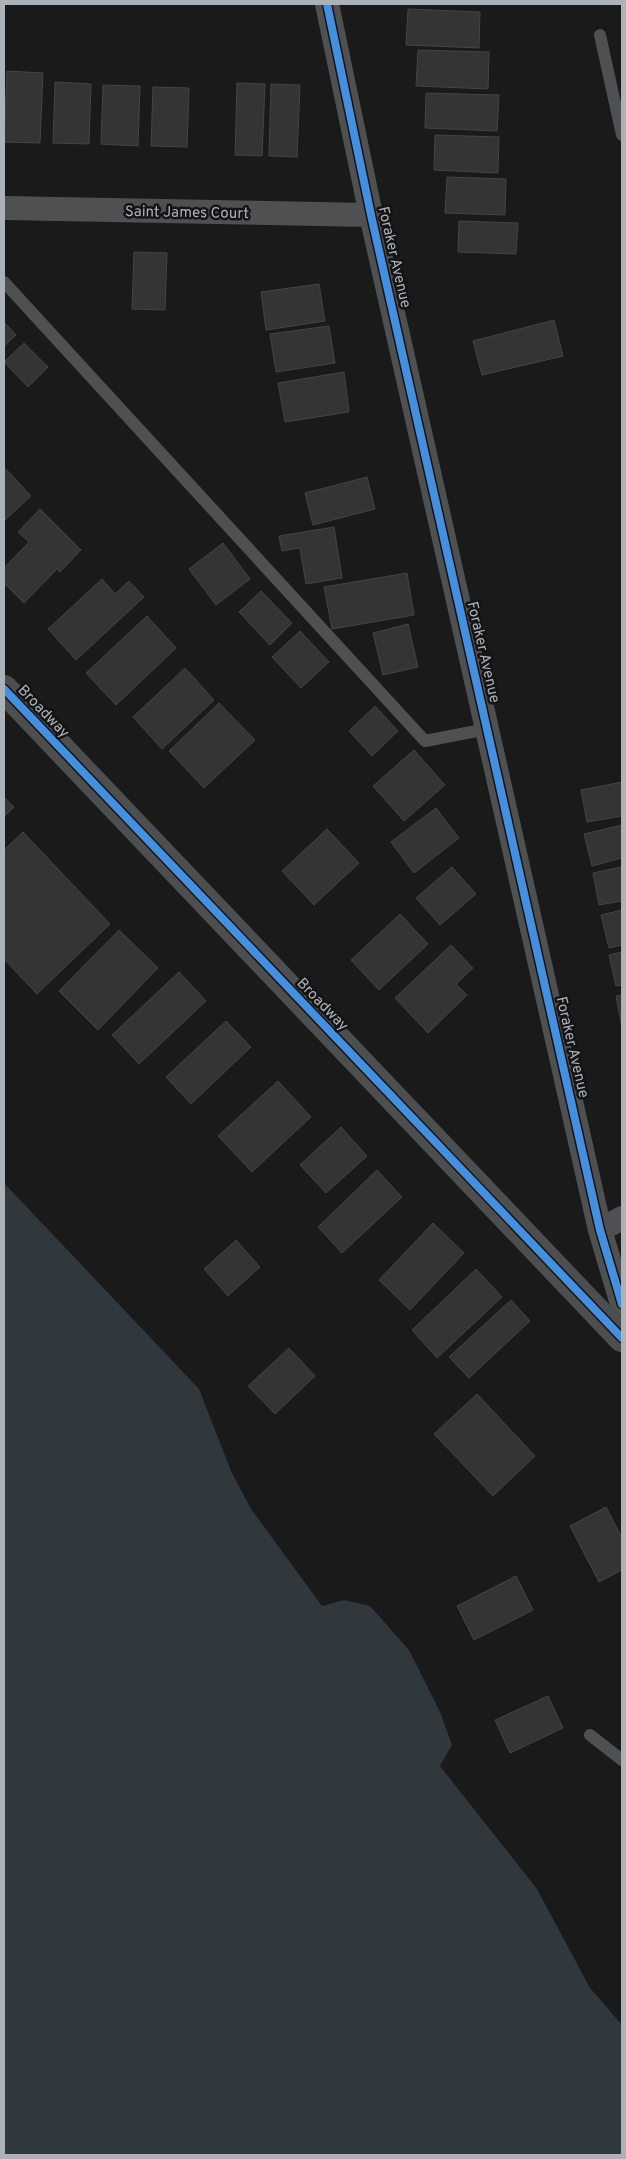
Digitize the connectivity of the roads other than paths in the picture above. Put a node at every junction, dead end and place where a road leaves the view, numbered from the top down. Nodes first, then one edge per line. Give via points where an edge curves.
1 (327, 4) edge
2 (600, 35) dead end
3 (622, 135) edge
4 (4, 208) edge
5 (371, 215) junction
6 (4, 282) edge
7 (4, 689) edge
8 (487, 729) junction
9 (622, 1218) edge
10 (600, 1230) junction
11 (622, 1304) edge
12 (622, 1338) edge
13 (590, 1735) dead end
14 (622, 1760) edge

1 - 5 street, Foraker Avenue
2 - 3 lane
4 - 5 street, Saint James Court
5 - 8 street, Foraker Avenue
6 - 8 lane via 426,741
7 - 12 street, Broadway
8 - 10 street, Foraker Avenue
9 - 10 street
10 - 11 street, Foraker Avenue
13 - 14 lane

